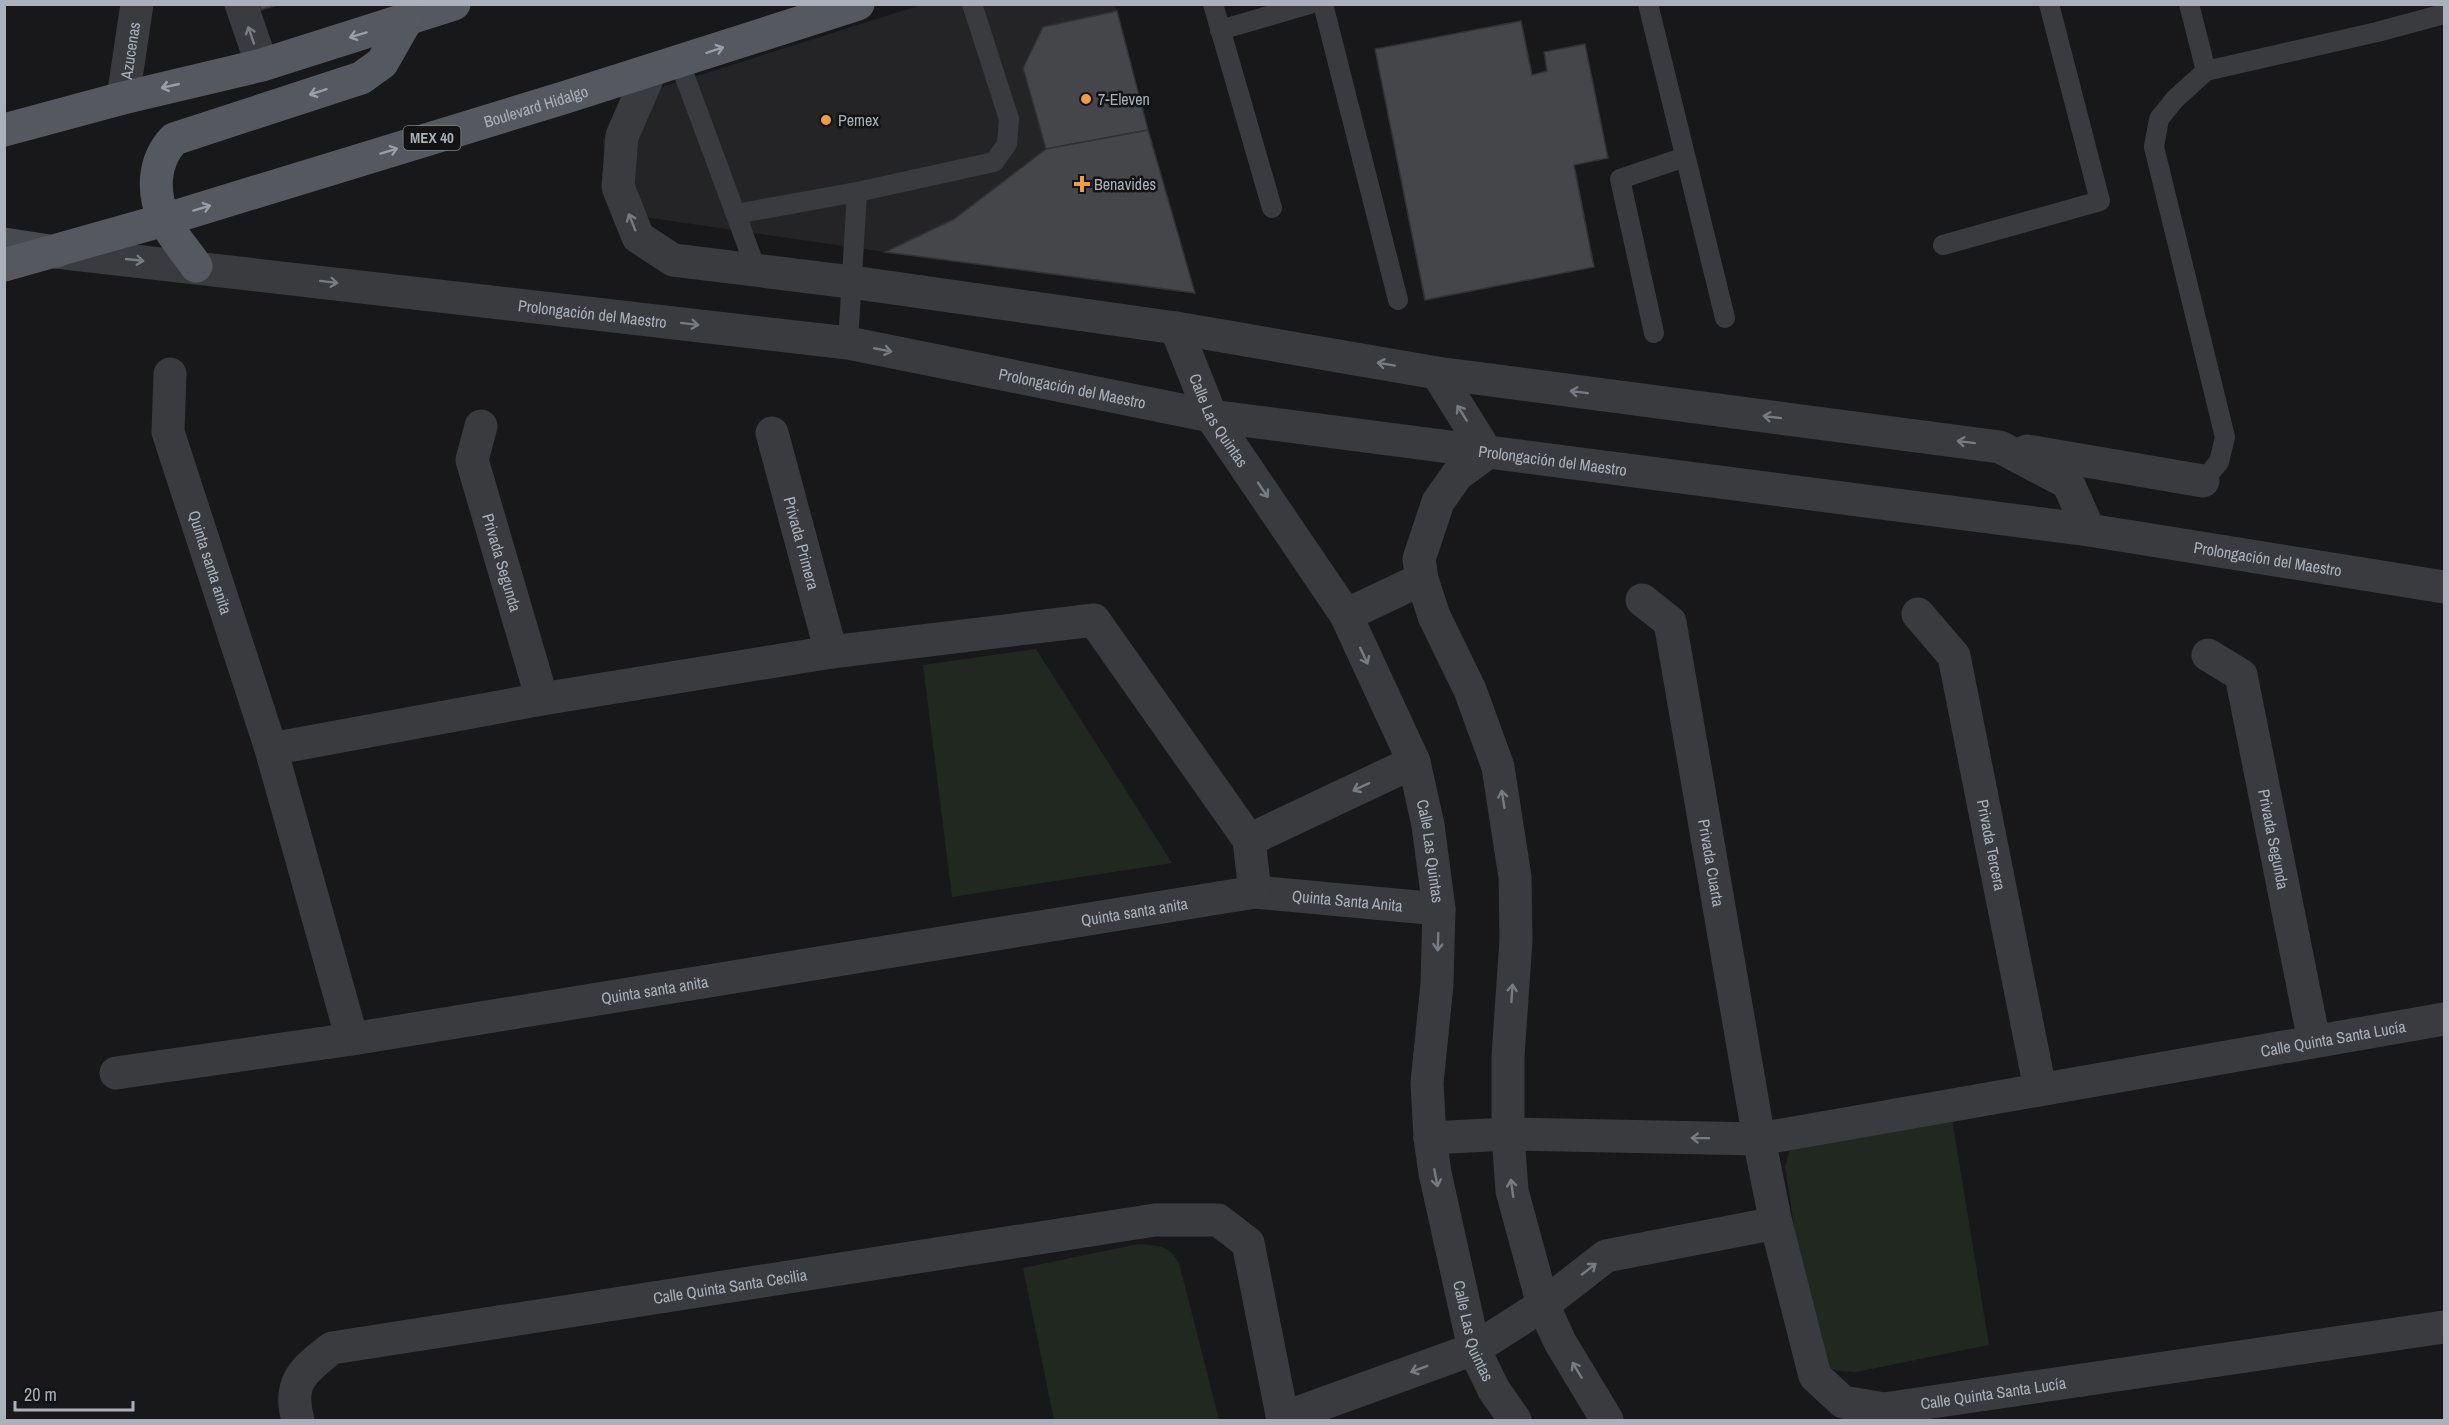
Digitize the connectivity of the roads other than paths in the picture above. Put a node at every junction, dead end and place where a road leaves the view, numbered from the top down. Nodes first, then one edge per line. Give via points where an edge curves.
1 (137, 4) edge
2 (241, 4) edge
3 (453, 4) edge
4 (858, 4) edge
5 (972, 4) edge
6 (1213, 4) edge
7 (1310, 4) edge
8 (1323, 4) edge
9 (1648, 4) edge
10 (2049, 4) edge
11 (2189, 4) edge
12 (2445, 14) edge
13 (407, 19) junction
14 (1220, 30) junction
15 (262, 65) junction
16 (665, 66) junction
17 (2206, 71) junction
18 (123, 98) junction
19 (4, 130) edge
20 (1685, 157) junction
21 (857, 192) junction
22 (1272, 208) dead end
23 (736, 214) junction
24 (164, 220) junction
25 (4, 244) edge
26 (1943, 244) dead end
27 (56, 252) junction
28 (4, 265) edge
29 (196, 266) junction
30 (756, 269) junction
31 (851, 282) junction
32 (1398, 300) dead end
33 (1725, 318) dead end
34 (1176, 328) junction
35 (1654, 333) dead end
36 (848, 343) junction
37 (1437, 373) junction
38 (170, 374) dead end
39 (1211, 416) junction
40 (481, 426) dead end
41 (772, 433) dead end
42 (2000, 447) junction
43 (1487, 453) junction
44 (2203, 480) joint
45 (2089, 530) junction
46 (1422, 579) junction
47 (2445, 586) edge
48 (1642, 600) dead end
49 (1918, 614) dead end
50 (1346, 615) junction
51 (831, 652) junction
52 (2208, 655) dead end
53 (542, 699) junction
54 (272, 748) junction
55 (1414, 762) junction
56 (1250, 840) junction
57 (1255, 892) junction
58 (1439, 909) junction
59 (2445, 1019) edge
60 (352, 1039) junction
61 (2314, 1041) junction
62 (116, 1073) dead end
63 (2040, 1089) junction
64 (1508, 1134) junction
65 (1430, 1138) junction
66 (1759, 1139) junction
67 (1776, 1223) junction
68 (1543, 1305) junction
69 (2445, 1327) edge
70 (1474, 1349) junction
71 (298, 1420) edge
72 (1283, 1420) edge
73 (1515, 1420) edge
74 (1607, 1420) edge

1 - 18 street, Azucenas
15 -> 2 street
3 - 13 main road
16 -> 4 main road, Boulevard Hidalgo / MEX 40
5 - 21 lane via 1009,119 1007,144 994,162
6 - 14 lane
7 - 14 lane
8 - 32 lane
9 - 20 lane
10 - 26 lane via 2100,201
11 - 17 lane
12 - 17 lane
13 -> 15 main road
13 -> 24 main road via 382,63 361,78 174,140 163,150 156,175
14 - 22 lane
15 -> 18 main road
16 - 23 lane
24 -> 16 main road, Boulevard Hidalgo / MEX 40
30 -> 16 street via 673,260 638,237 618,187 622,136
17 - 44 lane via 2159,119 2154,147 2225,436 2219,462
18 - 19 main road
20 - 33 lane
20 - 35 lane via 1620,180
21 - 23 lane
21 - 31 lane
23 - 30 lane
24 - 27 main road, Boulevard Hidalgo / MEX 40
24 - 29 main road
25 - 27 main road
27 - 28 main road, Boulevard Hidalgo / MEX 40
27 -> 29 street, Prolongación del Maestro
29 -> 36 street, Prolongación del Maestro
30 - 31 street
31 - 34 street
31 - 36 lane
37 -> 34 street
34 - 39 street, Calle Las Quintas
36 -> 39 street, Prolongación del Maestro
42 -> 37 street
43 -> 37 street
38 - 54 street, Quinta santa anita via 168,432
39 - 43 street, Prolongación del Maestro
39 -> 50 street, Calle Las Quintas
40 - 53 street, Privada Segunda via 472,460
41 - 51 street, Privada Primera
42 - 44 street
42 - 45 street via 2068,483
43 - 45 street, Prolongación del Maestro
43 - 46 street via 1456,475 1438,502 1419,559
45 - 47 street, Prolongación del Maestro
46 - 50 street
64 -> 46 street via 1515,877 1494,757
48 - 66 street, Privada Cuarta via 1670,622
49 - 63 street, Privada Tercera via 1954,656
50 -> 55 street, Calle Las Quintas
51 - 53 street
51 - 56 street via 1094,620
52 - 61 street, Privada Segunda via 2241,675
53 - 54 street
54 - 60 street, Quinta santa anita
55 -> 56 street
55 - 58 street, Calle Las Quintas via 1428,825
56 - 57 street
57 - 58 street, Quinta Santa Anita
57 - 60 street, Quinta santa anita
58 -> 65 street, Calle Las Quintas via 1437,984 1427,1083
59 - 61 street, Calle Quinta Santa Lucía
60 - 62 street
61 - 63 street, Calle Quinta Santa Lucía
63 - 66 street, Calle Quinta Santa Lucía
64 - 65 street, Calle Quinta Santa Lucía
66 -> 64 street, Calle Quinta Santa Lucía
68 -> 64 street via 1512,1191
65 -> 70 street, Calle Las Quintas
66 - 67 street, Privada Cuarta
68 -> 67 street via 1606,1256
67 - 69 street, Calle Quinta Santa Lucía via 1815,1376 1843,1402 1884,1409
68 - 70 street
74 -> 68 street via 1560,1342
70 -> 72 street
70 - 73 street, Calle Las Quintas via 1494,1390
71 - 72 street, Calle Quinta Santa Cecilia via 293,1403 302,1371 332,1348 1155,1220 1218,1220 1248,1243

